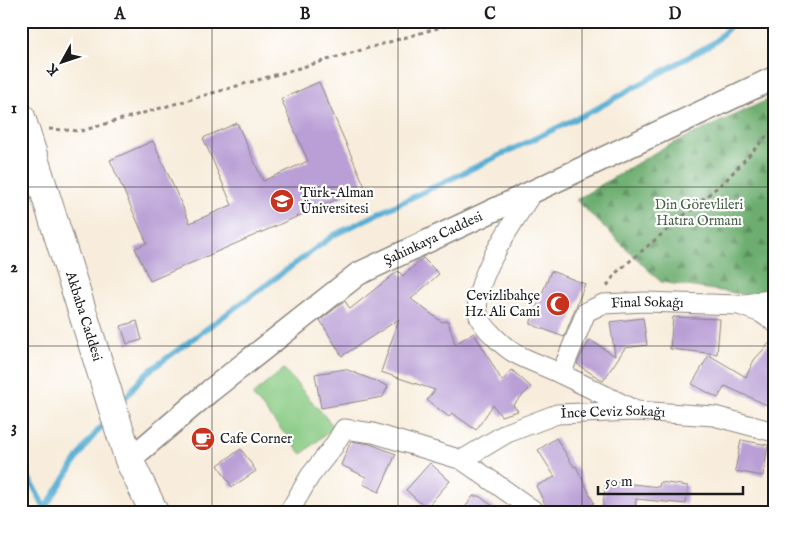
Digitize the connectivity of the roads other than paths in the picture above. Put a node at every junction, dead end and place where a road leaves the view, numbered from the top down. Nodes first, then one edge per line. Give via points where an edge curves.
1 (774, 78) edge
2 (23, 126) edge
3 (534, 190) junction
4 (774, 299) edge
5 (738, 305) junction
6 (774, 322) edge
7 (561, 374) junction
8 (636, 411) junction
9 (774, 432) edge
10 (128, 460) junction
11 (462, 460) junction
12 (154, 512) edge
13 (288, 512) edge
14 (536, 512) edge

1 - 3 street, Şahinkaya Caddesi
2 - 10 main road, Akbaba Caddesi
3 - 7 street via 490,263 480,293 479,316 486,328 516,354
3 - 10 street, Şahinkaya Caddesi via 358,274
4 - 5 street
5 - 6 street, Final Sokağı via 761,313
5 - 7 street, Final Sokağı via 603,304 586,312
7 - 8 street
8 - 9 street, İnce Ceviz Sokağı via 714,416
8 - 11 street, İnce Ceviz Sokağı via 557,414 507,433
10 - 12 main road, Akbaba Caddesi
11 - 13 street via 373,433 344,429
11 - 14 street

